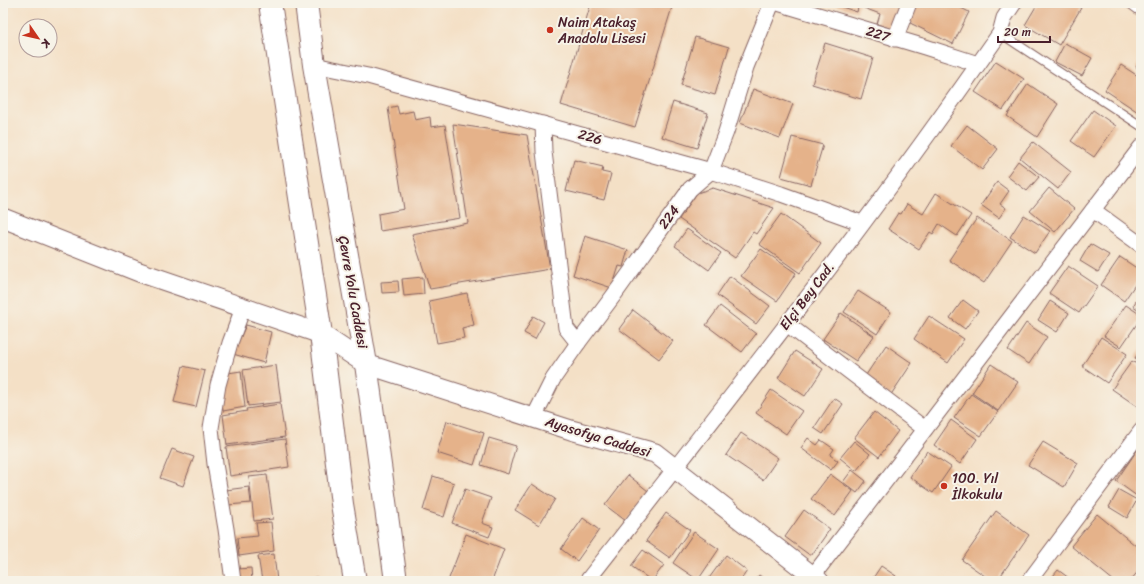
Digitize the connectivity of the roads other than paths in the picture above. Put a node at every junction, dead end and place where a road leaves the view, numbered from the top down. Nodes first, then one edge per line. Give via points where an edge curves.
1 (270, 3) edge
2 (306, 3) edge
3 (772, 3) edge
4 (778, 3) edge
5 (909, 3) edge
6 (1014, 3) edge
7 (1129, 3) edge
8 (1141, 12) edge
9 (1000, 33) junction
10 (895, 39) junction
11 (978, 64) junction
12 (314, 65) junction
13 (542, 124) junction
14 (1141, 126) edge
15 (1141, 147) edge
16 (711, 172) junction
17 (1093, 210) junction
18 (3, 218) edge
19 (862, 223) junction
20 (1141, 245) edge
21 (243, 308) junction
22 (787, 324) junction
23 (321, 334) junction
24 (578, 343) junction
25 (366, 364) junction
26 (534, 417) junction
27 (925, 429) junction
28 (1141, 432) edge
29 (675, 468) junction
30 (813, 579) edge
31 (233, 581) edge
32 (355, 581) edge
33 (396, 581) edge
34 (587, 581) edge
35 (1028, 581) edge

1 - 23 highway
2 - 12 highway, Çevre Yolu Caddesi
3 - 16 street via 746,67
4 - 10 street, 227
5 - 10 street
6 - 9 street, Elçi Bey Cad. via 1004,18
7 - 8 lane
9 - 11 street, Elçi Bey Cad.
9 - 14 lane
10 - 11 street, 227
11 - 19 street, Elçi Bey Cad.
12 - 13 street, 226 via 368,76
12 - 25 highway, Çevre Yolu Caddesi
13 - 16 street, 226
13 - 24 street via 566,328
15 - 17 street
16 - 19 street, 226
16 - 24 street, 224 via 690,188
17 - 20 street
17 - 27 street
18 - 21 street, Ayasofya Caddesi via 139,272
19 - 22 street, Elçi Bey Cad.
21 - 23 street, Ayasofya Caddesi
21 - 31 street via 218,385 210,428
22 - 27 street
22 - 29 street, Elçi Bey Cad.
23 - 25 street, Ayasofya Caddesi
23 - 32 highway via 342,504
24 - 26 street, 224 via 553,379
25 - 26 street, Ayasofya Caddesi
25 - 33 highway, Çevre Yolu Caddesi
26 - 29 street, Ayasofya Caddesi via 655,453
27 - 30 street
28 - 35 street
29 - 30 street, Ayasofya Caddesi
29 - 34 street, Elçi Bey Cad.

